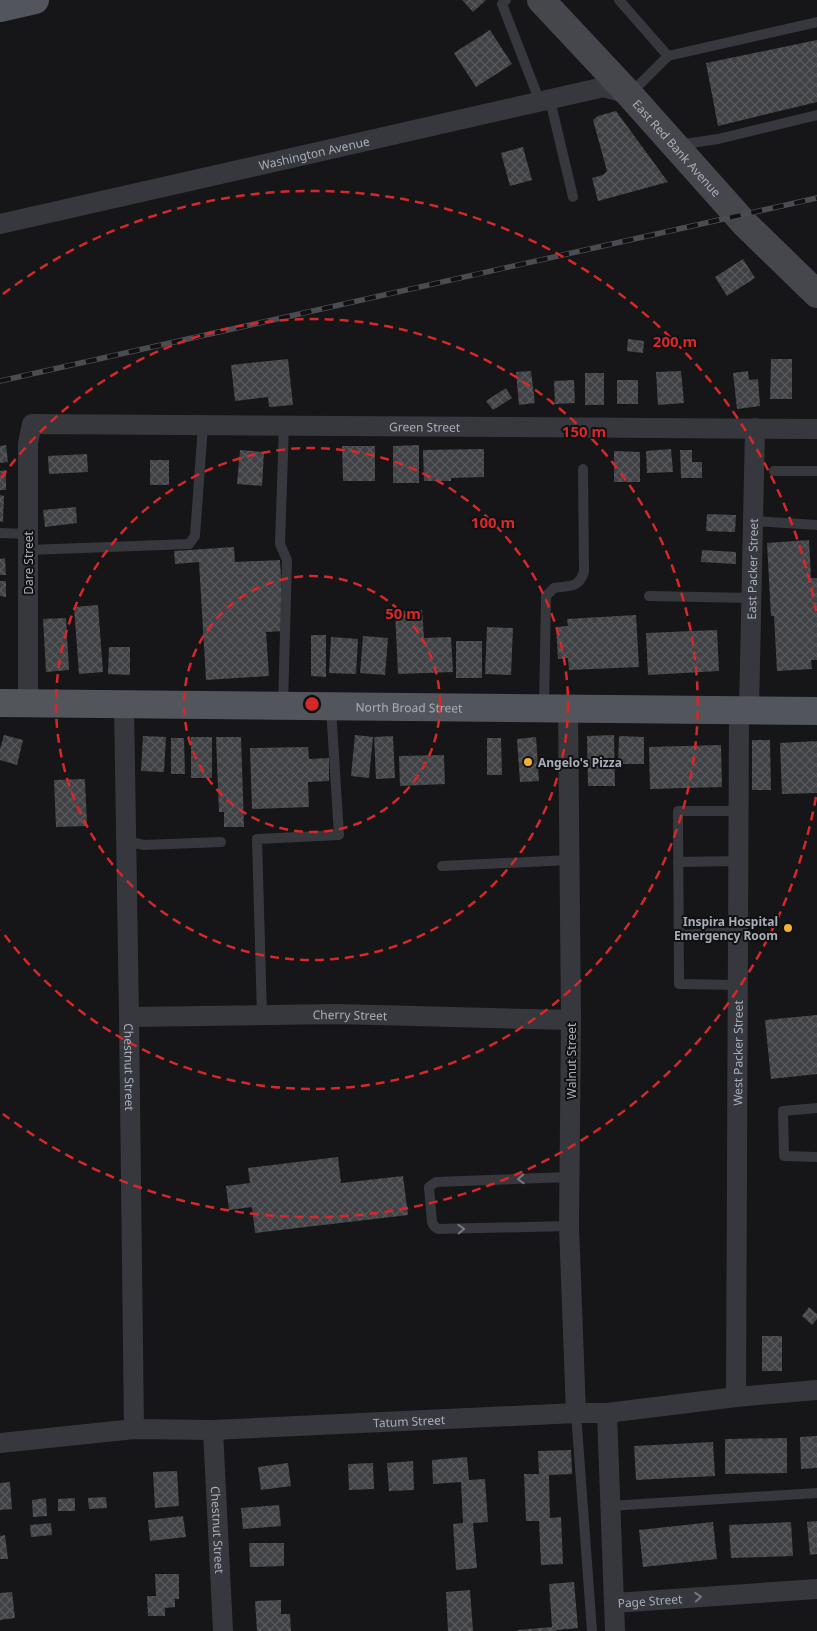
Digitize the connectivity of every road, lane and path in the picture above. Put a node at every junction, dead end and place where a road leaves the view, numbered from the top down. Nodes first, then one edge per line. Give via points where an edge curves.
1 (35, 0) edge
2 (506, 0) edge
3 (542, 0) edge
4 (618, 0) edge
5 (0, 8) edge
6 (817, 22) edge
7 (668, 56) junction
8 (629, 94) junction
9 (545, 101) junction
10 (817, 115) edge
11 (675, 146) junction
12 (573, 197) dead end
13 (0, 224) edge
14 (817, 294) edge
15 (32, 424) joint
16 (203, 425) junction
17 (284, 425) junction
18 (754, 428) junction
19 (817, 429) edge
20 (583, 470) dead end
21 (817, 470) edge
22 (774, 471) dead end
23 (753, 521) junction
24 (817, 525) edge
25 (0, 533) edge
26 (28, 542) junction
27 (650, 596) dead end
28 (752, 598) junction
29 (0, 703) edge
30 (28, 703) junction
31 (124, 705) junction
32 (283, 706) junction
33 (331, 707) junction
34 (556, 709) junction
35 (744, 710) junction
36 (817, 711) edge
37 (738, 812) junction
38 (126, 841) junction
39 (221, 842) dead end
40 (570, 860) junction
41 (738, 861) junction
42 (678, 862) junction
43 (442, 866) dead end
44 (738, 932) junction
45 (679, 935) junction
46 (737, 985) junction
47 (262, 1015) junction
48 (129, 1016) junction
49 (571, 1020) junction
50 (817, 1108) edge
51 (817, 1157) edge
52 (570, 1177) junction
53 (569, 1226) junction
54 (817, 1390) edge
55 (736, 1397) junction
56 (576, 1413) junction
57 (607, 1413) junction
58 (134, 1429) junction
59 (213, 1430) junction
60 (0, 1443) edge
61 (817, 1493) edge
62 (610, 1506) junction
63 (817, 1589) edge
64 (614, 1604) junction
65 (223, 1631) edge
66 (592, 1631) edge
67 (615, 1631) edge

1 - 5 main road
2 - 9 lane via 502,4
3 - 8 street, East Red Bank Avenue
4 - 7 lane
6 - 7 lane
7 - 8 lane
8 - 9 street, Washington Avenue via 604,87
8 - 11 street, East Red Bank Avenue
9 - 12 lane
9 - 13 street, Washington Avenue
10 - 11 lane
11 - 14 street, East Red Bank Avenue via 745,224
15 - 16 street, Green Street
15 - 26 street, Dare Street via 28,443
16 - 17 street, Green Street
16 - 26 lane via 195,536 189,544
17 - 18 street, Green Street
17 - 32 lane via 280,544 287,560
18 - 19 street, Green Street
18 - 23 street, East Packer Street
20 - 34 lane via 584,572 581,581 574,586 554,588 546,596
21 - 22 lane
23 - 24 lane
23 - 28 street, East Packer Street
25 - 26 lane
26 - 30 street, Dare Street
27 - 28 lane
28 - 35 street, East Packer Street
29 - 30 main road, North Broad Street
30 - 31 main road, North Broad Street
31 - 32 main road, North Broad Street
31 - 38 street, Chestnut Street
32 - 33 main road, North Broad Street
33 - 34 main road, North Broad Street
33 - 47 lane via 339,835 257,839
34 - 35 main road, North Broad Street
34 - 40 street, Walnut Street
35 - 36 main road, North Broad Street
35 - 37 street, West Packer Street
37 - 41 street, West Packer Street
37 - 42 lane via 678,811
38 - 39 lane via 144,845
38 - 48 street, Chestnut Street
40 - 43 lane
40 - 49 street, Walnut Street
41 - 42 lane
41 - 44 street, West Packer Street
42 - 45 lane
44 - 45 lane
44 - 46 street, West Packer Street
45 - 46 lane via 679,984
46 - 55 street, West Packer Street
47 - 48 street, Cherry Street
47 - 49 street, Cherry Street
48 - 58 street, Chestnut Street
49 - 52 street, Walnut Street
50 - 51 lane via 783,1111 784,1156
52 - 53 street, Walnut Street
52 -> 53 lane via 436,1182 429,1187 432,1222 438,1229
53 - 56 street, Walnut Street
54 - 55 street, Tatum Street
55 - 57 street, Tatum Street
56 - 57 street, Tatum Street
56 - 59 street, Tatum Street
56 - 66 lane
57 - 62 street, Page Street
58 - 59 street, Tatum Street
58 - 60 street, Tatum Street
59 - 65 street, Chestnut Street
61 - 62 lane
62 - 64 street, Page Street
64 -> 63 street, Page Street
64 - 67 street

